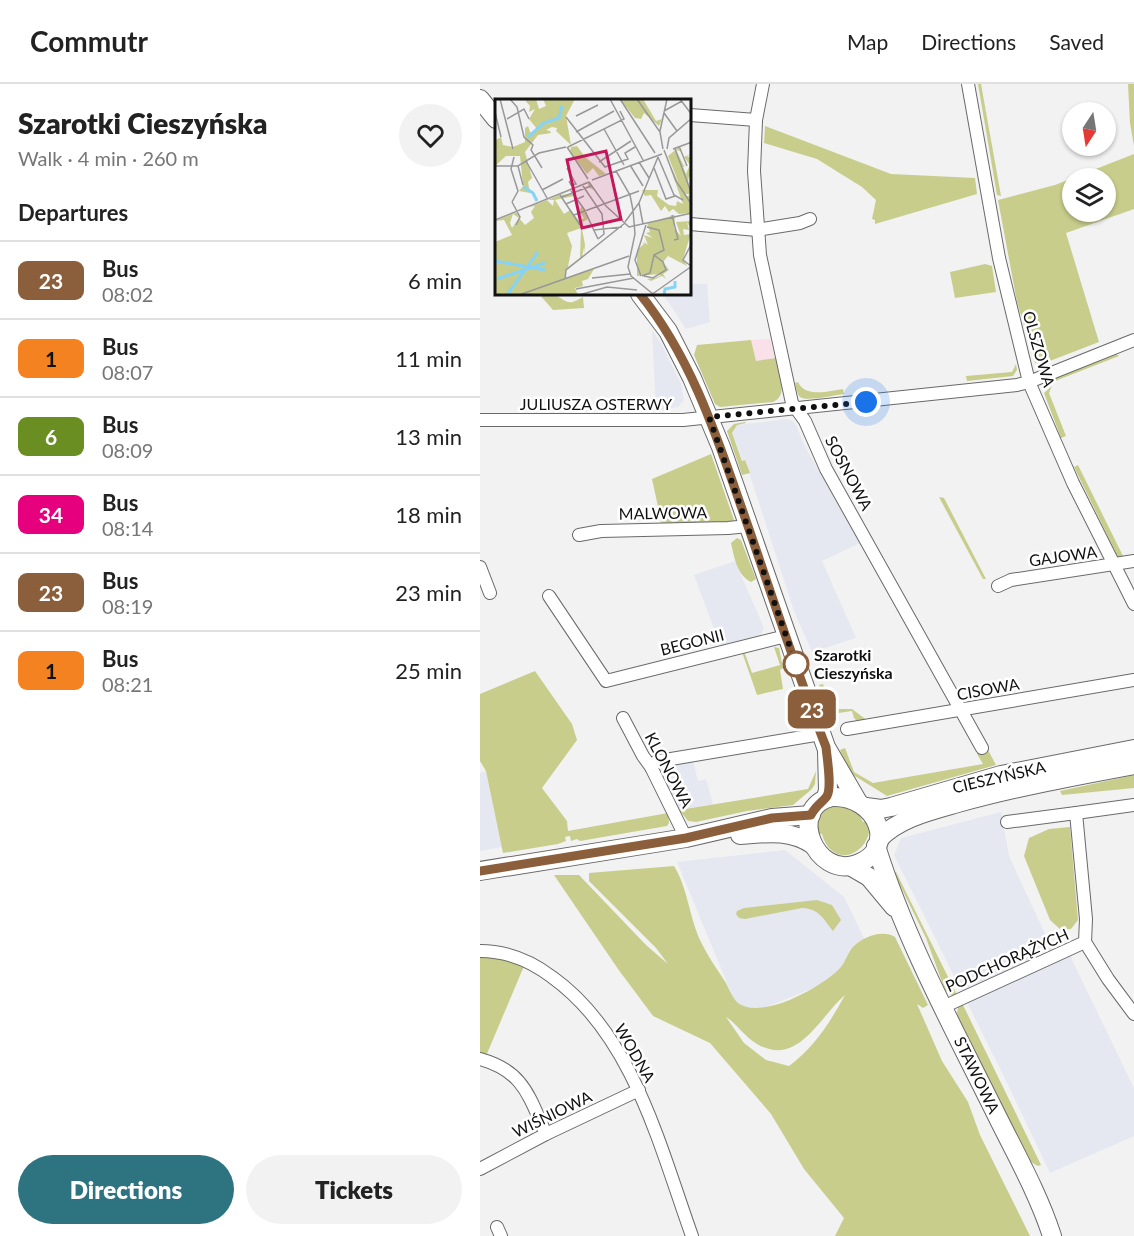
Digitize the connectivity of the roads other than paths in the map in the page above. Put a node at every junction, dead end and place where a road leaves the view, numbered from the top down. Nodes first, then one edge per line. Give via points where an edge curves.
1 (763, 84) edge
2 (968, 84) edge
3 (480, 99) edge
4 (692, 115) edge
5 (495, 118) edge
6 (756, 120) junction
7 (810, 219) dead end
8 (692, 224) edge
9 (757, 230) junction
10 (641, 296) edge
11 (1134, 340) edge
12 (1029, 382) junction
13 (795, 409) junction
14 (709, 417) junction
15 (480, 420) edge
16 (748, 526) junction
17 (579, 535) dead end
18 (1134, 561) edge
19 (1113, 565) junction
20 (480, 567) edge
21 (998, 586) dead end
22 (490, 593) dead end
23 (549, 596) dead end
24 (1134, 604) edge
25 (786, 636) junction
26 (1134, 680) edge
27 (962, 710) junction
28 (622, 718) dead end
29 (847, 729) dead end
30 (824, 740) junction
31 (982, 748) dead end
32 (1134, 749) edge
33 (1134, 765) edge
34 (651, 767) junction
35 (826, 798) junction
36 (862, 805) junction
37 (1134, 805) edge
38 (1076, 813) junction
39 (811, 815) junction
40 (1007, 822) dead end
41 (686, 838) junction
42 (877, 843) junction
43 (813, 845) junction
44 (850, 866) junction
45 (480, 871) edge
46 (900, 914) junction
47 (1085, 942) junction
48 (480, 951) edge
49 (943, 1007) junction
50 (1134, 1014) edge
51 (480, 1059) edge
52 (639, 1090) junction
53 (546, 1134) junction
54 (480, 1169) edge
55 (692, 1236) edge
56 (1052, 1236) edge

1 - 6 street, SOSNOWA
2 - 12 street, OLSZOWA via 999,258
3 - 5 main road
4 - 6 street
6 - 9 street, SOSNOWA
7 - 9 street
8 - 9 street
9 - 13 street, SOSNOWA via 764,278
10 - 14 main road via 676,345
11 - 12 street, JULIUSZA OSTERWY
12 - 13 street, JULIUSZA OSTERWY
12 - 19 street, OLSZOWA
13 - 14 street, JULIUSZA OSTERWY
13 - 27 street, SOSNOWA
14 - 15 street, JULIUSZA OSTERWY
14 - 16 main road
16 - 17 street, MALWOWA
16 - 25 main road
18 - 19 street, GAJOWA
19 - 21 street, GAJOWA via 1011,580
19 - 24 street, OLSZOWA
20 - 22 street
23 - 25 street, BEGONII via 606,681
25 - 30 main road
26 - 27 street, CISOWA
27 - 29 street, CISOWA
27 - 31 street, SOSNOWA
28 - 34 street, KLONOWA
30 - 34 street via 659,761
30 - 35 main road
30 - 36 main road
32 - 36 main road, CIESZYŃSKA via 1001,775 891,807
33 - 42 main road, CIESZYŃSKA via 936,809 897,824
34 - 41 street, KLONOWA
35 - 36 main road via 843,797
35 - 39 main road
36 - 42 main road via 877,821
37 - 38 street
38 - 40 street
38 - 47 street, PODCHORĄŻYCH
39 - 41 main road via 772,818
39 - 43 main road via 808,828
41 - 43 main road via 773,833 803,838
41 - 45 main road
42 - 44 main road via 866,860
42 - 46 main road, STAWOWA
43 - 44 main road via 830,862
44 - 46 main road, STAWOWA via 869,877
46 - 49 main road, STAWOWA
47 - 49 street, PODCHORĄŻYCH
47 - 50 street, PODCHORĄŻYCH
48 - 52 street, WODNA via 527,961 569,990 603,1029
49 - 56 main road, STAWOWA via 1027,1176
51 - 53 street via 509,1071 519,1080
52 - 53 street, WIŚNIOWA
52 - 55 street, WODNA
53 - 54 street, WIŚNIOWA

